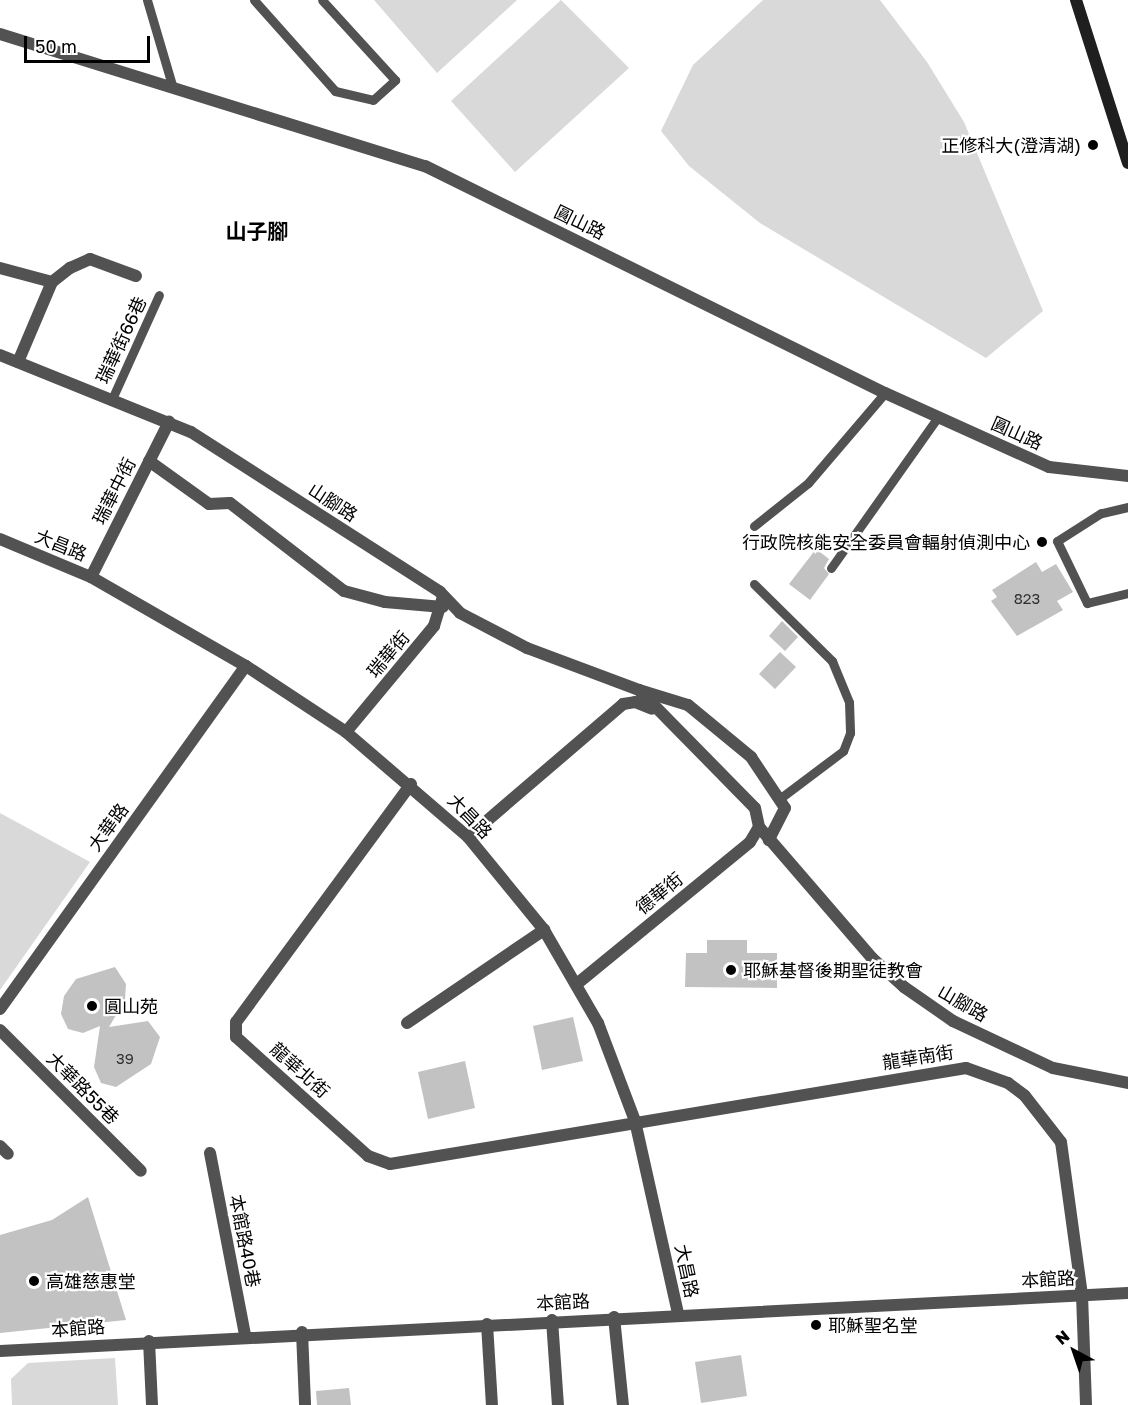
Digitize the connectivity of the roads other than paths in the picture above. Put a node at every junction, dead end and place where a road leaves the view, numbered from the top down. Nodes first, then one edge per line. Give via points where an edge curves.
1 (147, 0) edge
2 (254, 0) edge
3 (322, 0) edge
4 (1076, 0) edge
5 (0, 34) edge
6 (172, 84) junction
7 (1128, 164) edge
8 (0, 268) edge
9 (136, 276) dead end
10 (52, 282) junction
11 (159, 295) dead end
12 (0, 355) edge
13 (18, 362) junction
14 (885, 393) junction
15 (112, 399) junction
16 (938, 417) junction
17 (169, 422) junction
18 (149, 461) junction
19 (1128, 477) edge
20 (1128, 507) edge
21 (754, 526) dead end
22 (0, 539) edge
23 (831, 568) dead end
24 (91, 577) junction
25 (754, 584) dead end
26 (441, 592) junction
27 (1128, 592) edge
28 (443, 607) junction
29 (246, 666) junction
30 (639, 690) junction
31 (654, 710) junction
32 (346, 732) junction
33 (411, 784) junction
34 (779, 799) junction
35 (759, 827) junction
36 (468, 837) junction
37 (769, 840) junction
38 (544, 930) junction
39 (578, 983) junction
40 (0, 1009) edge
41 (407, 1023) dead end
42 (0, 1030) edge
43 (1128, 1083) edge
44 (635, 1121) junction
45 (210, 1153) dead end
46 (141, 1171) dead end
47 (1128, 1293) edge
48 (1082, 1295) junction
49 (678, 1314) junction
50 (614, 1317) junction
51 (552, 1320) junction
52 (487, 1324) junction
53 (302, 1332) junction
54 (245, 1335) junction
55 (149, 1341) junction
56 (0, 1351) edge
57 (152, 1405) edge
58 (305, 1405) edge
59 (492, 1405) edge
60 (558, 1405) edge
61 (623, 1405) edge
62 (1086, 1405) edge

1 - 6 lane
2 - 3 lane via 335,91 372,100 395,80
4 - 7 main road
5 - 6 street, 圓山路
6 - 14 street, 圓山路 via 425,166
8 - 10 street
9 - 10 street via 90,259
10 - 13 street
11 - 15 lane, 瑞華街66巷
12 - 13 street, 山腳路
13 - 15 street, 山腳路
14 - 16 street, 圓山路
14 - 21 lane via 808,483
15 - 17 street, 山腳路
16 - 19 street, 圓山路 via 1049,467
16 - 23 lane
17 - 18 street, 瑞華中街
17 - 26 street, 山腳路
18 - 24 street, 瑞華中街
18 - 28 street via 209,504 230,503 344,591 385,602
20 - 27 lane via 1101,513 1057,541 1087,603
22 - 24 street, 大昌路
24 - 29 street, 大昌路
25 - 34 lane via 832,661 849,702 850,733 843,751
26 - 28 street
26 - 30 street, 山腳路 via 460,613 527,648
28 - 32 street, 瑞華街 via 434,626
29 - 32 street, 大昌路
29 - 40 street, 大華路
30 - 31 street, 山腳路
30 - 34 street, 山腳路 via 688,705 751,757
31 - 35 street, 山腳路 via 755,808
31 - 36 street via 635,702 623,704
32 - 33 street, 大昌路
33 - 36 street, 大昌路
33 - 44 street, 龍華北街 via 236,1022 236,1037 368,1156 390,1164
34 - 37 street via 785,808
35 - 37 street, 山腳路
35 - 39 street, 德華街 via 750,842
36 - 38 street, 大昌路
37 - 43 street, 山腳路 via 872,958 953,1021 1053,1068
38 - 39 street, 大昌路
38 - 41 street
39 - 44 street, 大昌路
42 - 46 street, 大華路55巷
44 - 48 street, 龍華南街 via 966,1068 1008,1083 1025,1096 1061,1142
44 - 49 street, 大昌路
45 - 54 street, 本館路40巷
47 - 48 street, 本館路
48 - 49 street, 本館路
48 - 62 street, 龍華南街
49 - 50 street, 本館路
50 - 51 street, 本館路
50 - 61 street
51 - 52 street, 本館路
51 - 60 street
52 - 53 street, 本館路
52 - 59 street
53 - 54 street, 本館路
53 - 58 street
54 - 55 street, 本館路
55 - 56 street, 本館路
55 - 57 street

